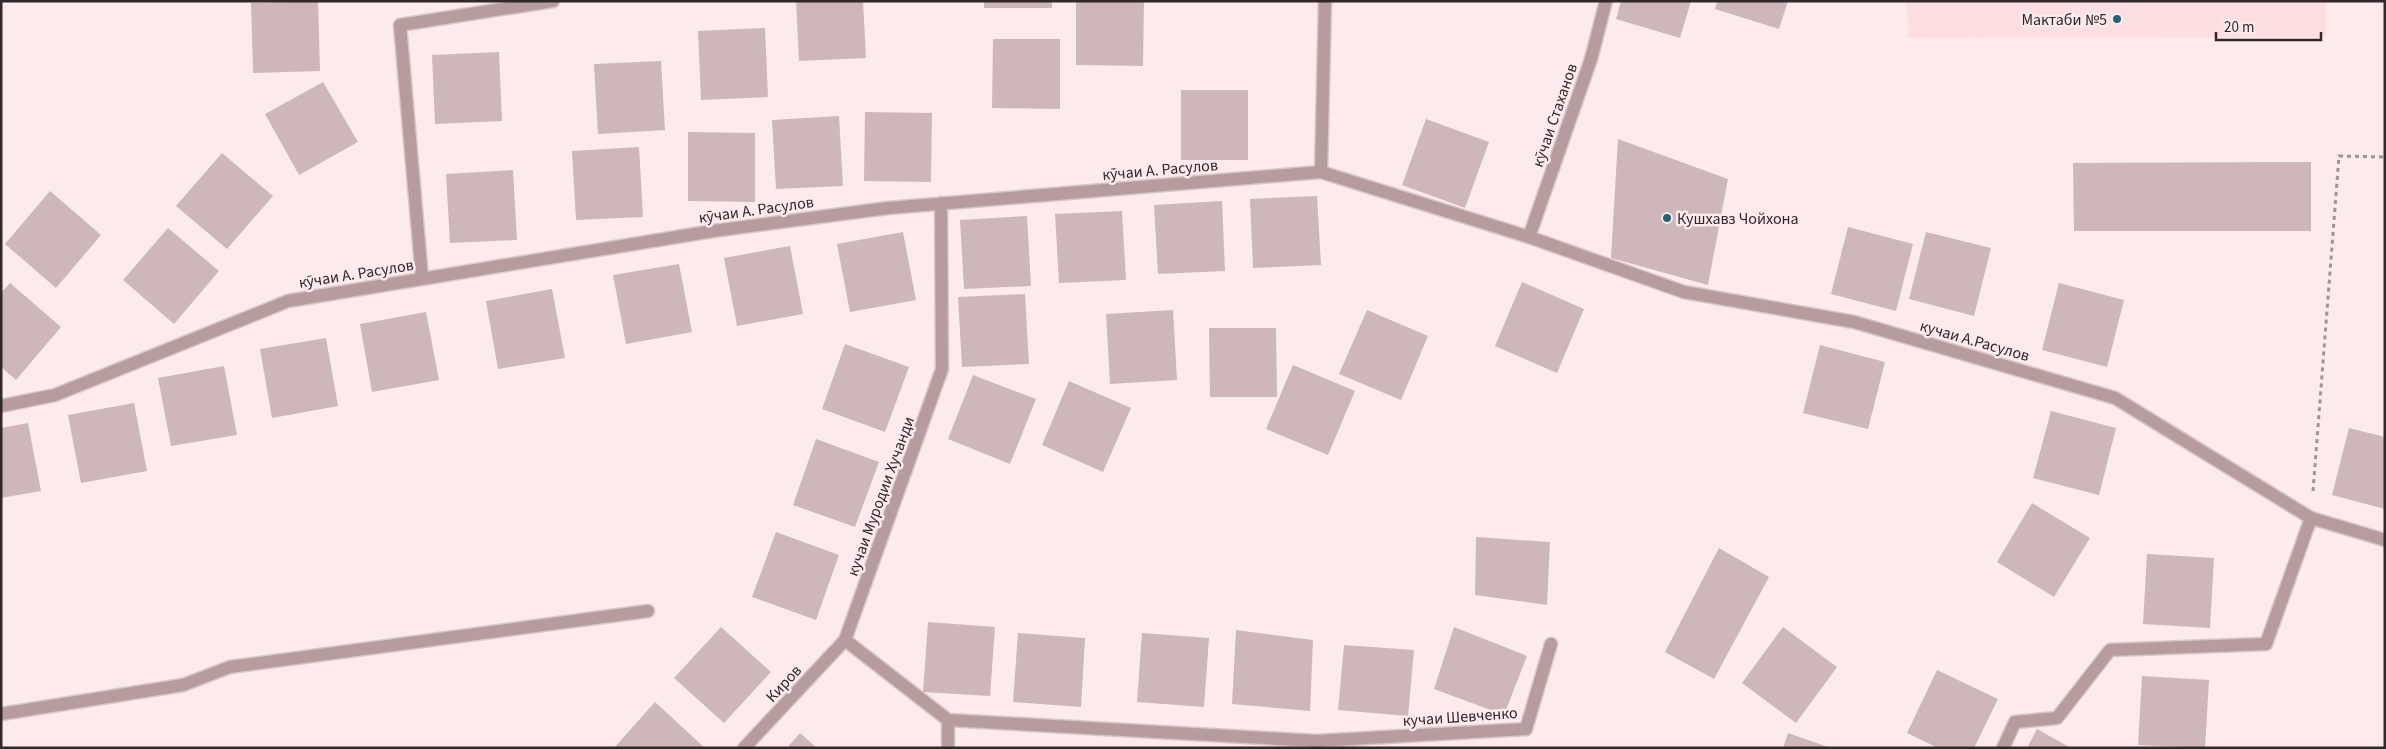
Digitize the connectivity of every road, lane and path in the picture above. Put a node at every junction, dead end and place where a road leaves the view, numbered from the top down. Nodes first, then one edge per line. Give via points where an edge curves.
1 (554, 1) edge
2 (1325, 1) edge
3 (1606, 1) edge
4 (2385, 157) edge
5 (1321, 172) junction
6 (941, 203) junction
7 (1529, 237) junction
8 (422, 278) junction
9 (1, 406) edge
10 (2311, 518) junction
11 (2385, 540) edge
12 (648, 611) dead end
13 (845, 640) junction
14 (1551, 644) dead end
15 (1, 714) edge
16 (948, 720) junction
17 (1316, 744) edge
18 (744, 748) edge
19 (948, 748) edge
20 (2003, 748) edge

1 - 8 street via 400,25
2 - 5 street
3 - 7 street, кӯчаи Стаханов via 1591,59
4 - 10 path via 2339,156
5 - 6 street, кӯчаи А. Расулов
5 - 7 street, кӯчаи А. Расулов
6 - 8 street, кӯчаи А. Расулов via 713,231
6 - 13 street, кучаи Муродии Хучанди via 942,369
7 - 10 street, кучаи А.Расулов via 1684,292 1854,322 2115,398
8 - 9 street, кӯчаи А. Расулов via 288,301 55,396
10 - 11 street, кучаи А.Расулов
10 - 20 street via 2266,644 2110,650 2057,718 2015,722
12 - 15 street via 230,667 183,685
13 - 16 street
13 - 18 street, Киров
14 - 17 street, кучаи Шевченко via 1526,729
16 - 17 street
16 - 19 street

